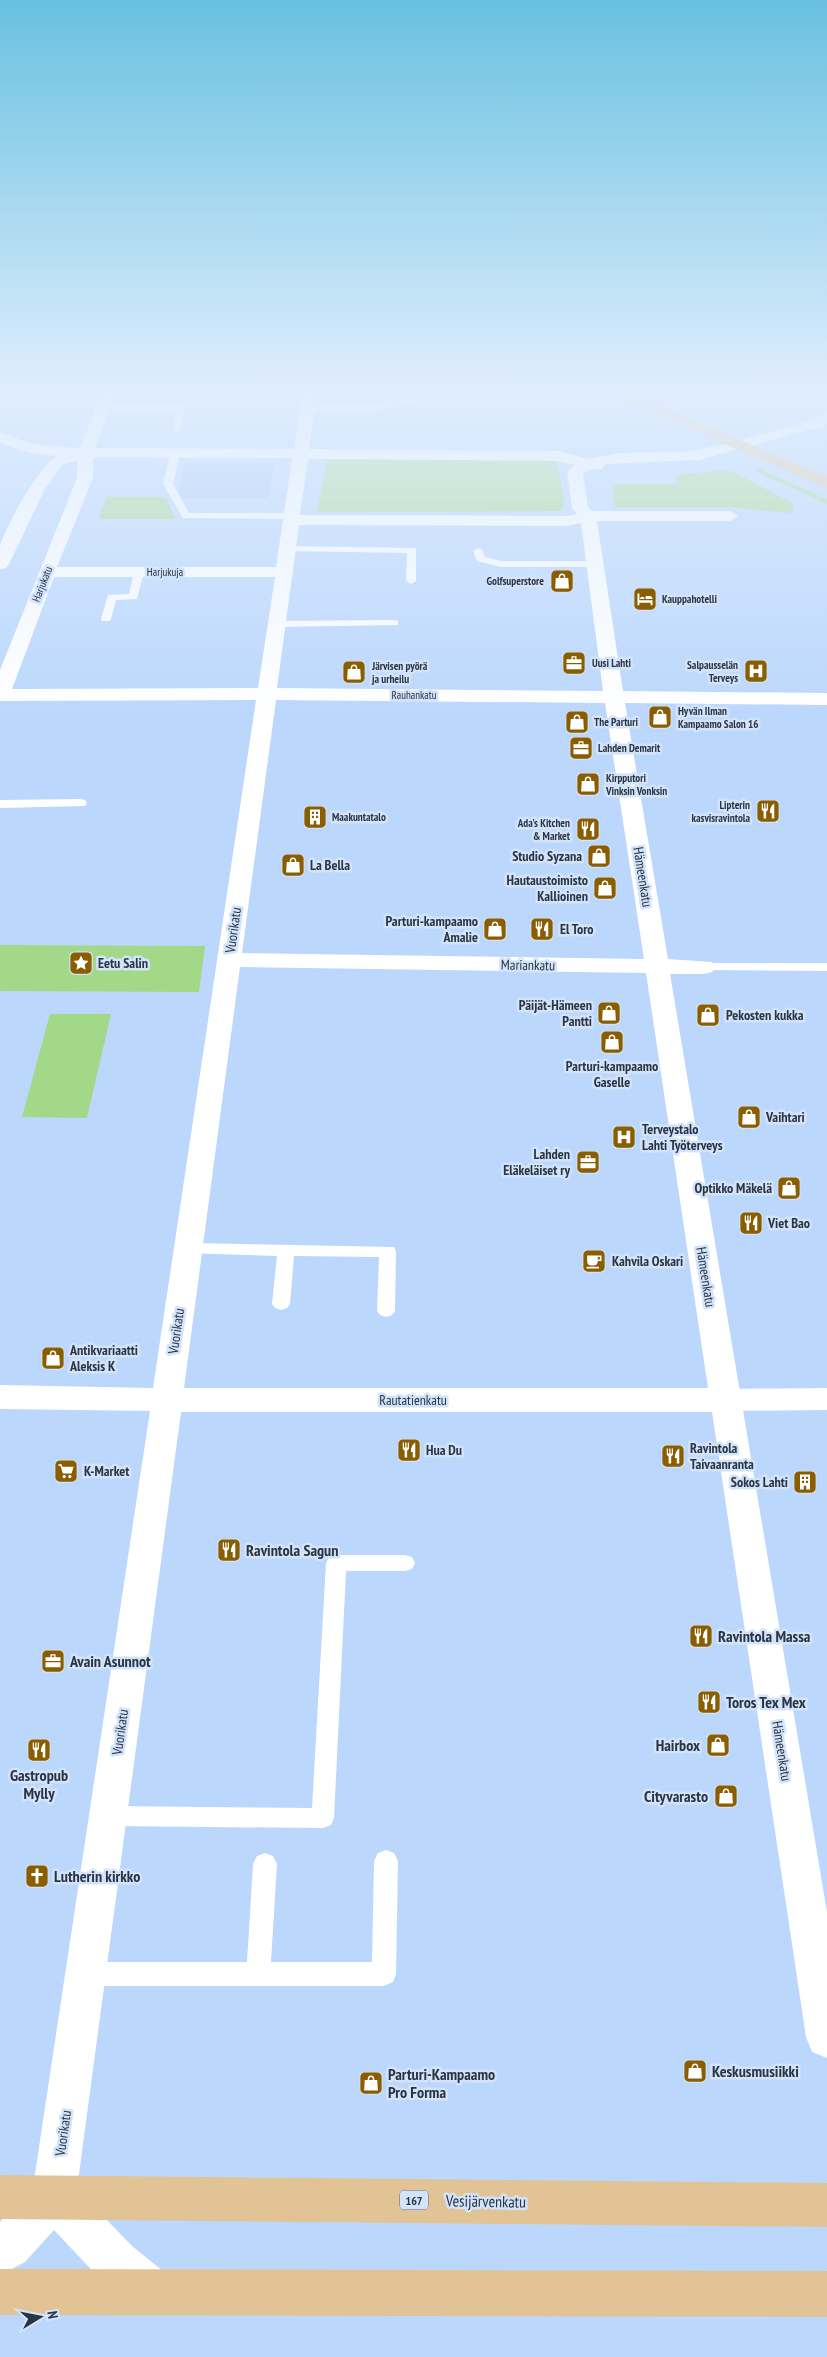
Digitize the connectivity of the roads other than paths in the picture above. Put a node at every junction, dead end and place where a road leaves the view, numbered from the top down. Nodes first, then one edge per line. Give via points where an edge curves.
1 (32, 499) edge
2 (77, 499) edge
3 (176, 499) edge
4 (295, 499) edge
5 (579, 499) edge
6 (596, 499) dead end
7 (588, 516) junction
8 (730, 516) dead end
9 (292, 518) junction
10 (478, 551) dead end
11 (286, 560) junction
12 (0, 564) edge
13 (595, 564) junction
14 (47, 572) junction
15 (139, 572) junction
16 (411, 581) dead end
17 (106, 618) dead end
18 (394, 623) dead end
19 (276, 624) junction
20 (267, 694) junction
21 (0, 695) edge
22 (614, 697) junction
23 (827, 699) edge
24 (81, 803) dead end
25 (0, 804) edge
26 (229, 960) junction
27 (704, 966) joint
28 (657, 967) junction
29 (827, 967) edge
30 (188, 1249) junction
31 (286, 1250) junction
32 (281, 1304) dead end
33 (386, 1311) dead end
34 (0, 1397) edge
35 (827, 1399) edge
36 (167, 1400) junction
37 (726, 1400) junction
38 (405, 1563) dead end
39 (108, 1816) junction
40 (386, 1861) dead end
41 (265, 1864) dead end
42 (86, 1974) junction
43 (258, 1974) junction
44 (827, 2037) edge
45 (0, 2197) edge
46 (54, 2197) junction
47 (827, 2205) edge
48 (0, 2252) edge
49 (0, 2292) edge
50 (153, 2292) junction
51 (827, 2294) edge

1 - 12 street
2 - 14 street, Harjukatu
3 - 9 lane via 186,516
4 - 9 street, Vuorikatu
5 - 7 street, Hämeenkatu via 580,508
6 - 7 street via 598,508
7 - 8 street
7 - 9 street via 567,521
7 - 13 street, Hämeenkatu
9 - 11 street, Vuorikatu
10 - 13 lane via 481,559 495,563
11 - 15 street, Harjukuja
11 - 16 lane via 412,550
11 - 19 street, Vuorikatu
13 - 22 street, Hämeenkatu
14 - 15 street, Harjukuja
14 - 21 street, Harjukatu
15 - 17 lane via 133,597 112,597
18 - 19 lane
19 - 20 street, Vuorikatu
20 - 21 street, Rauhankatu
20 - 22 street, Rauhankatu
20 - 26 street, Vuorikatu
22 - 23 street, Rauhankatu
22 - 28 street, Hämeenkatu
24 - 25 lane
26 - 28 street, Mariankatu
26 - 30 street, Vuorikatu
27 - 28 street, Mariankatu
27 - 29 lane, Mariankatu
28 - 37 street, Hämeenkatu
30 - 31 lane
30 - 36 street, Vuorikatu
31 - 32 lane
31 - 33 lane via 388,1251
34 - 36 street, Rautatienkatu
35 - 37 street, Rautatienkatu
36 - 37 street, Rautatienkatu
36 - 39 street, Vuorikatu
37 - 44 street, Hämeenkatu
38 - 39 lane via 336,1563 323,1818
39 - 42 street, Vuorikatu
40 - 43 lane via 384,1974
41 - 43 lane
42 - 43 lane
42 - 46 street, Vuorikatu
45 - 46 main road, Vesijärvenkatu / 167
46 - 47 main road, Vesijärvenkatu / 167
46 - 48 street
46 - 50 street via 116,2262
49 - 50 main road
50 - 51 main road

